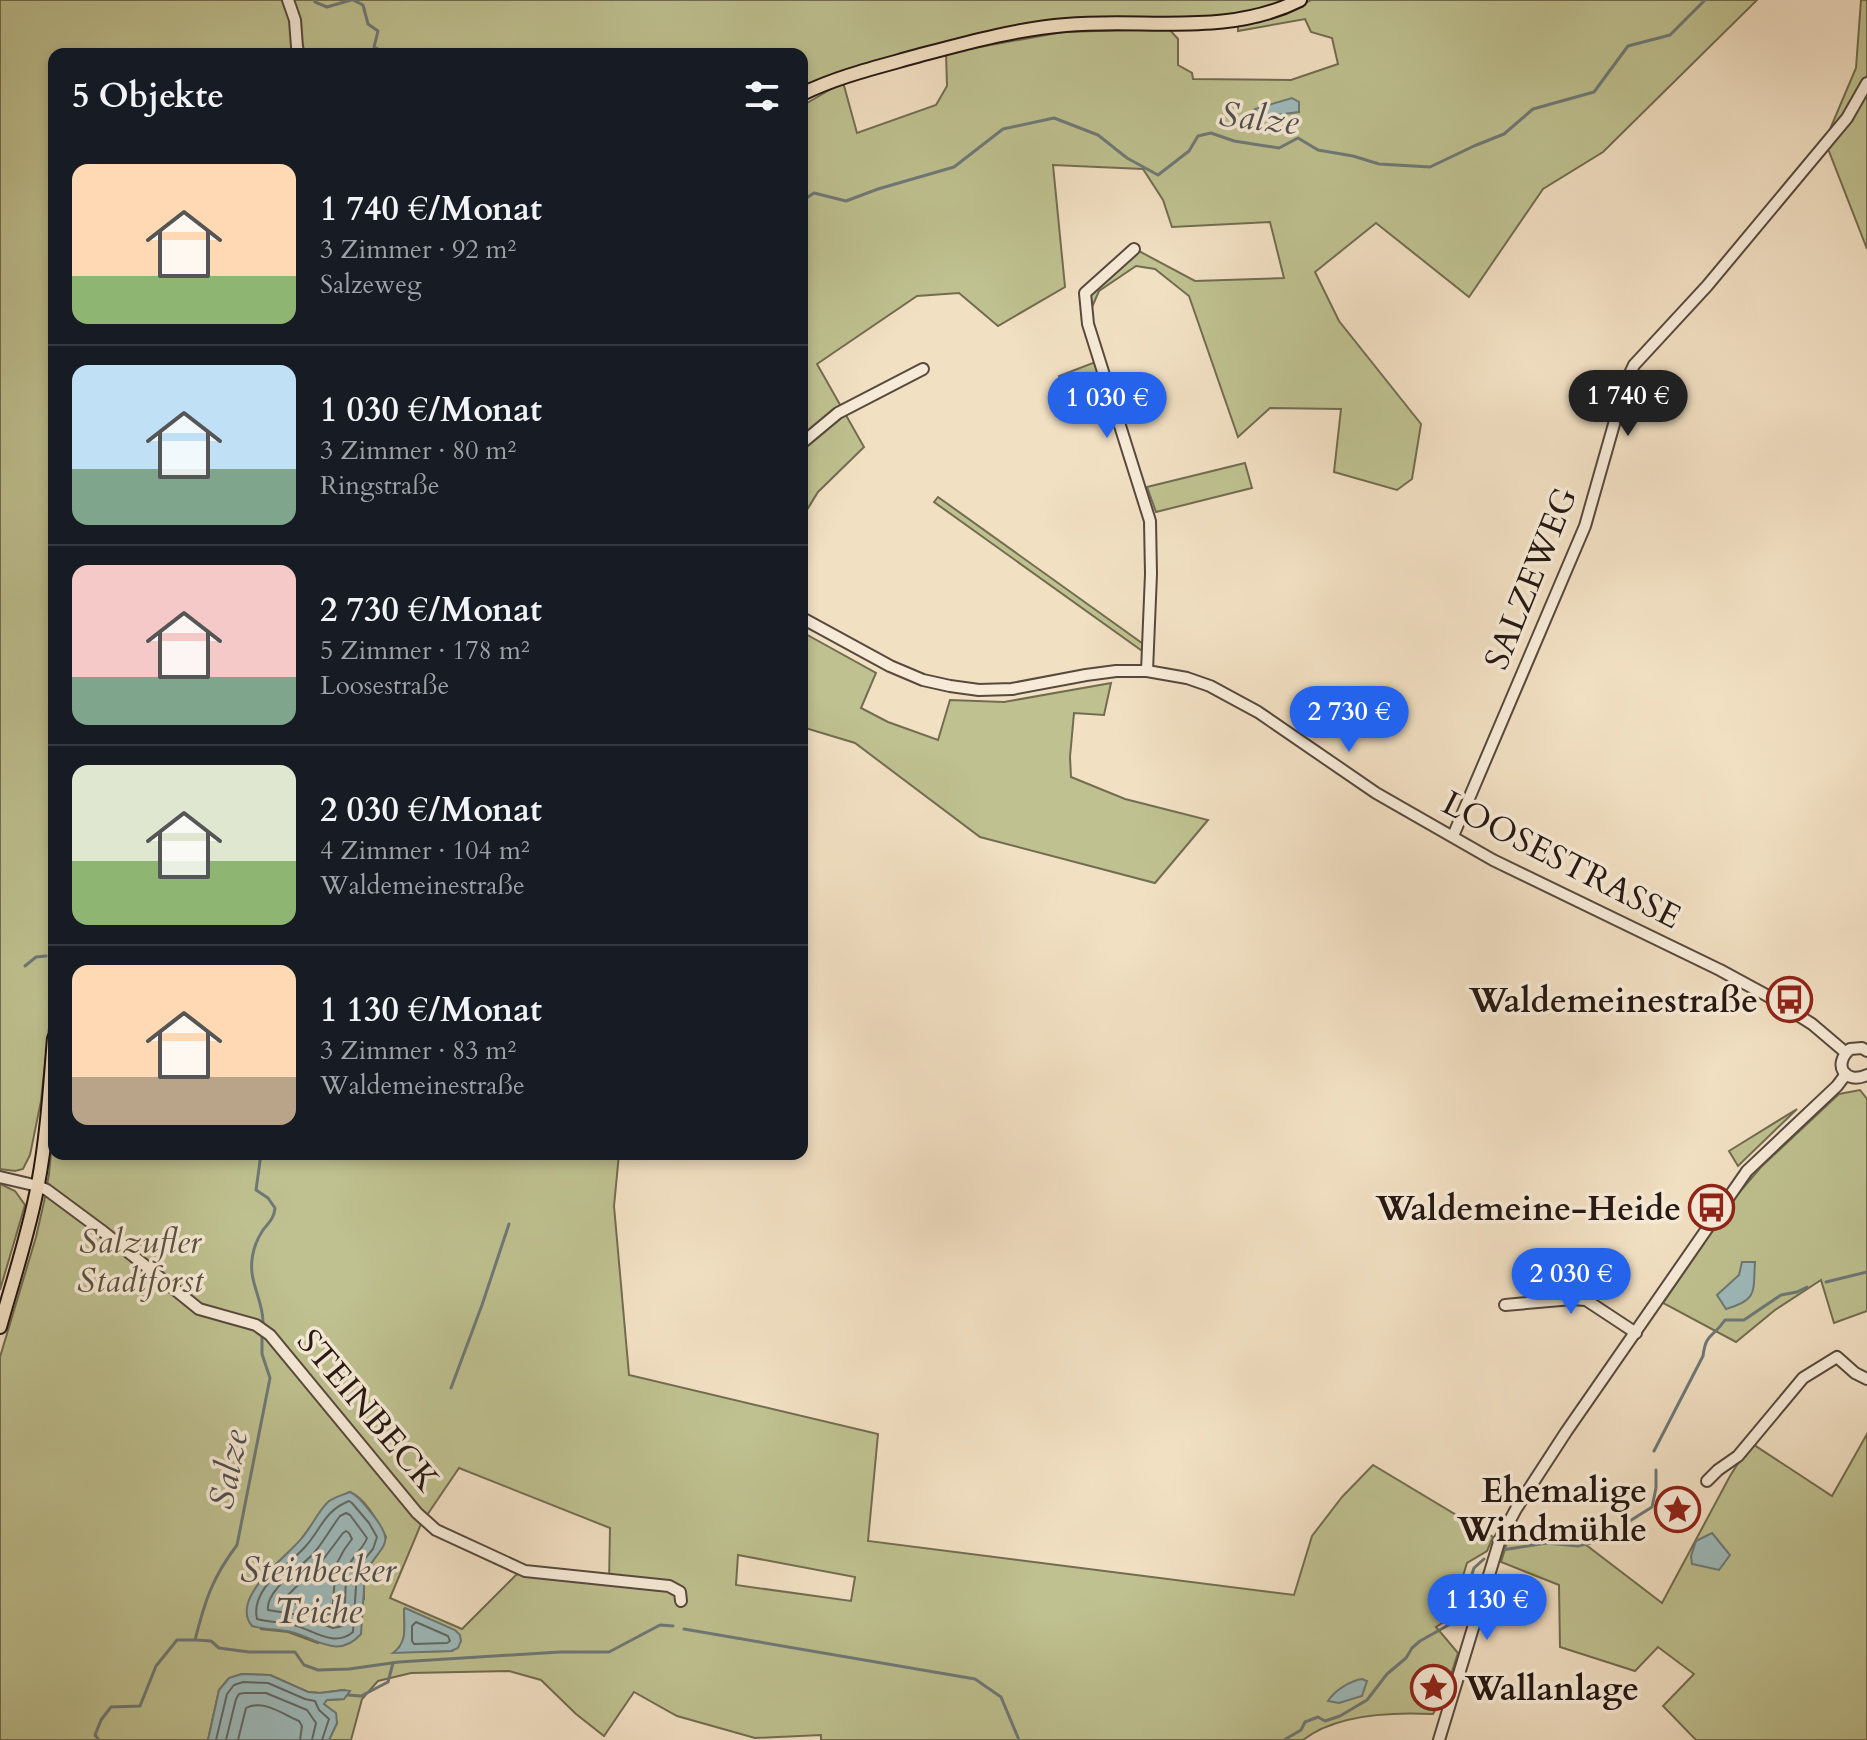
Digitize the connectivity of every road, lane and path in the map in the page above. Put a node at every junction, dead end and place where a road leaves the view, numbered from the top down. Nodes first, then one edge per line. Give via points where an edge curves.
1 (288, 0) edge
2 (1300, 0) edge
3 (297, 48) edge
4 (1867, 83) edge
5 (808, 91) edge
6 (1134, 249) dead end
7 (923, 369) dead end
8 (808, 438) edge
9 (808, 621) edge
10 (1147, 671) junction
11 (1453, 836) junction
12 (1867, 1051) edge
13 (1845, 1052) junction
14 (1846, 1074) junction
15 (1867, 1075) edge
16 (48, 1105) edge
17 (0, 1177) edge
18 (38, 1186) junction
19 (1505, 1305) dead end
20 (0, 1327) edge
21 (1636, 1333) junction
22 (1867, 1379) edge
23 (1707, 1481) dead end
24 (681, 1601) dead end
25 (1439, 1740) edge

1 - 3 street
2 - 5 main road via 1238,20 1021,31 850,73
4 - 11 street, SALZEWEG via 1824,146 1634,365 1585,526
6 - 10 street via 1085,293 1088,324 1150,521
7 - 8 street via 838,413
9 - 10 street, LOOSESTRASSE via 890,666 950,686 1012,689 1116,671
10 - 11 street, LOOSESTRASSE via 1187,678 1232,697 1376,793
11 - 13 street, LOOSESTRASSE via 1755,989 1812,1024
12 - 13 street
13 - 14 street via 1841,1063
14 - 15 street via 1857,1079
14 - 21 street via 1747,1171
16 - 18 main road
17 - 18 street
18 - 20 main road
18 - 24 street, STEINBECK via 199,1309 256,1325 270,1335 436,1530 525,1571 669,1586 680,1592
19 - 21 street via 1586,1300
21 - 25 street via 1500,1539
22 - 23 street via 1837,1357 1803,1378 1738,1456

